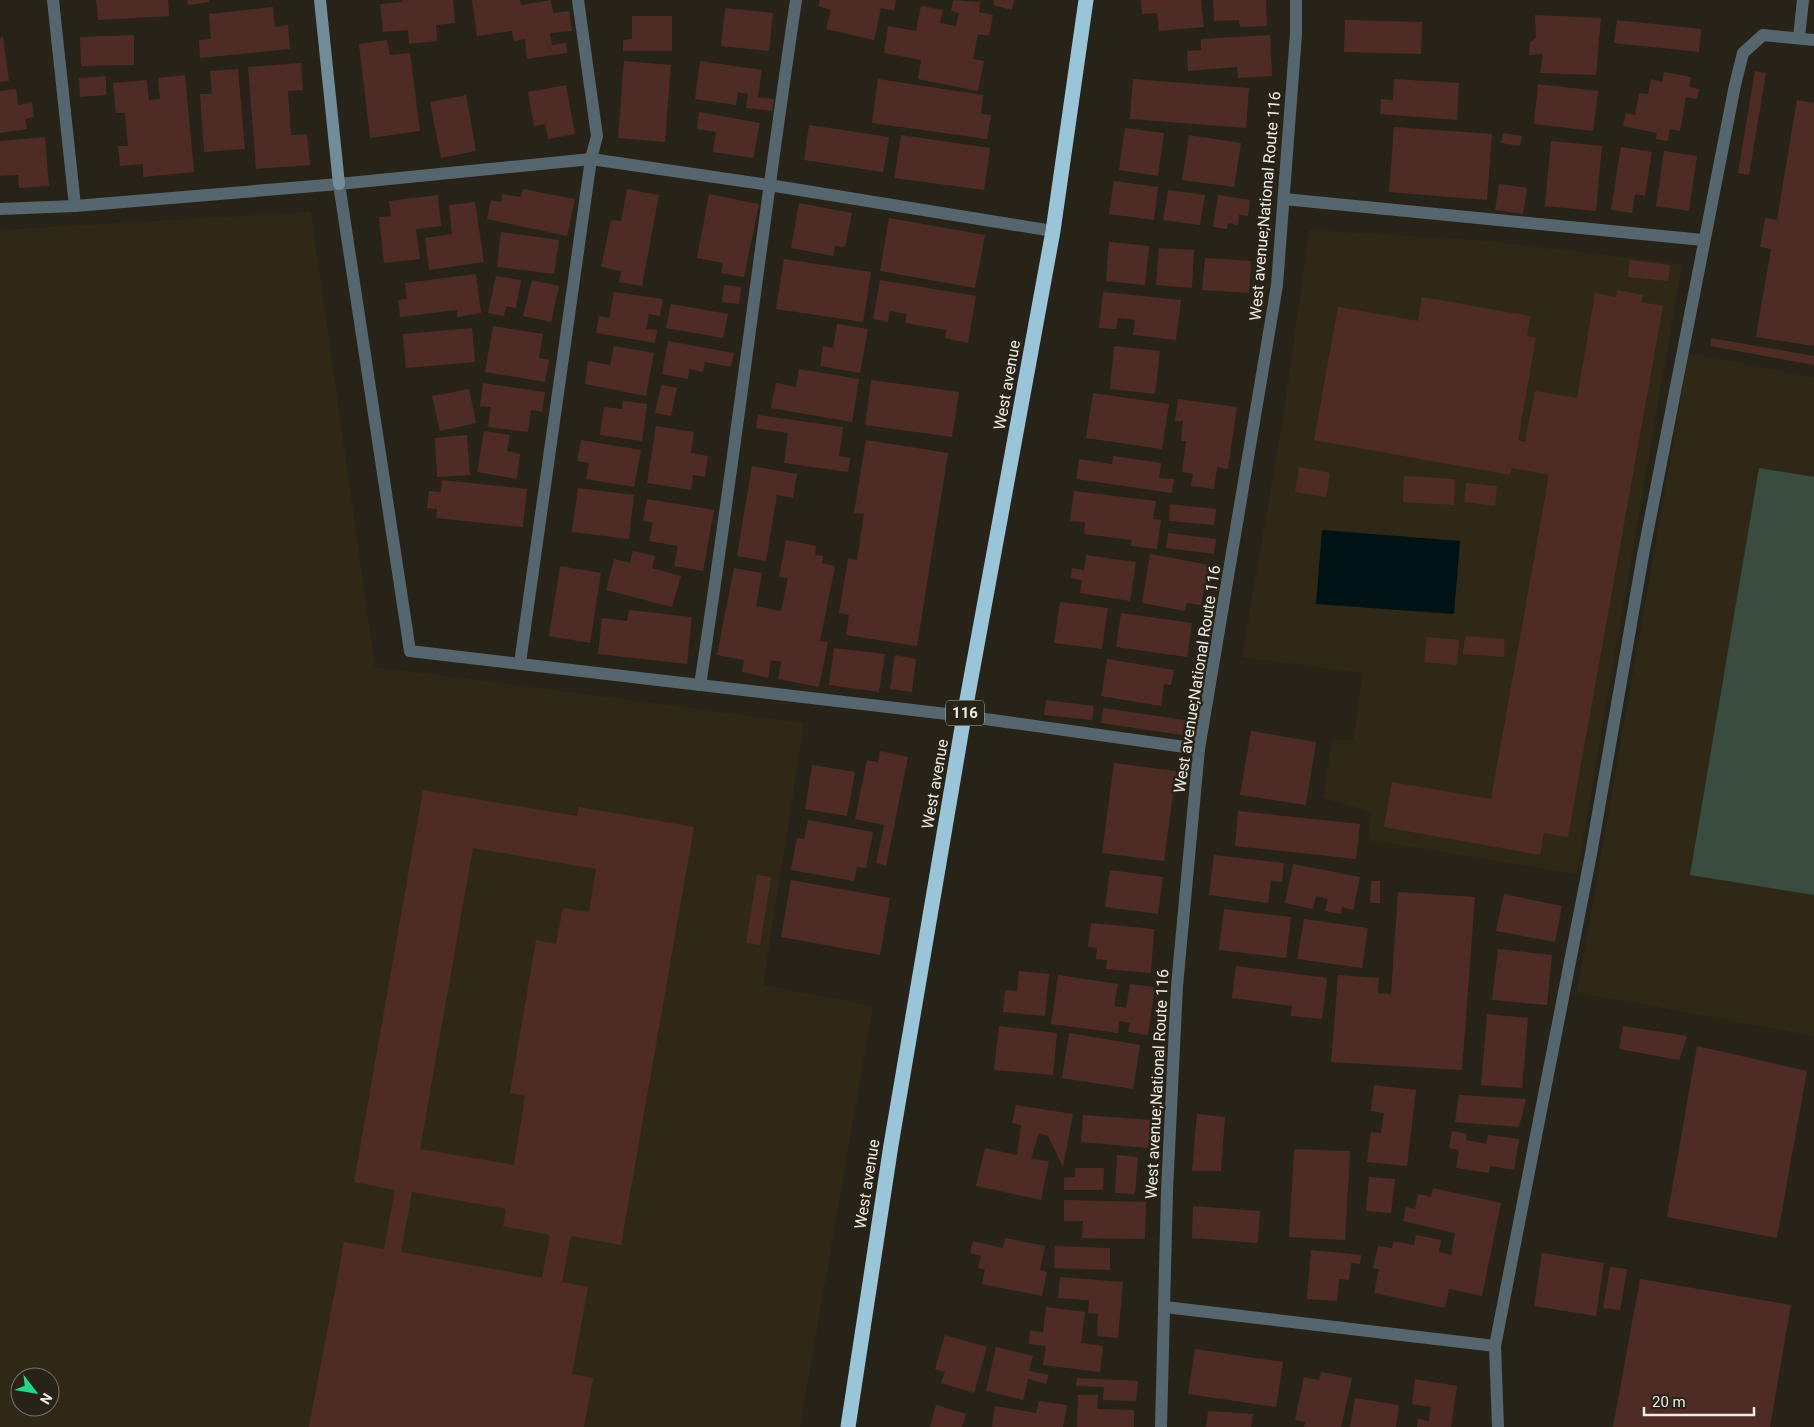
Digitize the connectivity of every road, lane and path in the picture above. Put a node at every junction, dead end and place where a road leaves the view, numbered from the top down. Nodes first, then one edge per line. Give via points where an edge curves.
1 (53, 0) edge
2 (320, 0) edge
3 (578, 0) edge
4 (796, 0) edge
5 (1086, 0) edge
6 (1296, 0) edge
7 (1803, 0) edge
8 (1799, 37) junction
9 (1814, 40) edge
10 (591, 159) junction
11 (339, 184) junction
12 (769, 185) junction
13 (1284, 199) junction
14 (76, 206) junction
15 (0, 209) edge
16 (1053, 230) junction
17 (1703, 240) junction
18 (520, 664) junction
19 (700, 684) junction
20 (964, 716) junction
21 (1199, 749) junction
22 (1164, 1307) junction
23 (1495, 1346) junction
24 (848, 1427) edge
25 (1161, 1427) edge
26 (1499, 1427) edge

1 - 14 street
2 - 11 street
3 - 10 street via 597,136
4 - 12 street
5 - 16 highway, West avenue / 116
6 - 13 street, West avenue;National Route 116
7 - 8 street
8 - 9 street
8 - 17 street via 1763,35 1743,53
10 - 11 street
10 - 12 street
10 - 18 street
11 - 14 street
11 - 18 street via 410,650
12 - 16 street
12 - 19 street
13 - 17 street
13 - 21 street, West avenue;National Route 116 via 1277,285
14 - 15 street
16 - 20 highway, West avenue / 116
17 - 23 street via 1589,863
18 - 19 street
19 - 20 street
20 - 21 street
20 - 24 highway, West avenue / 116 via 891,1145
21 - 22 street, West avenue;National Route 116 via 1177,986
22 - 23 street
22 - 25 street, West avenue;National Route 116
23 - 26 street

